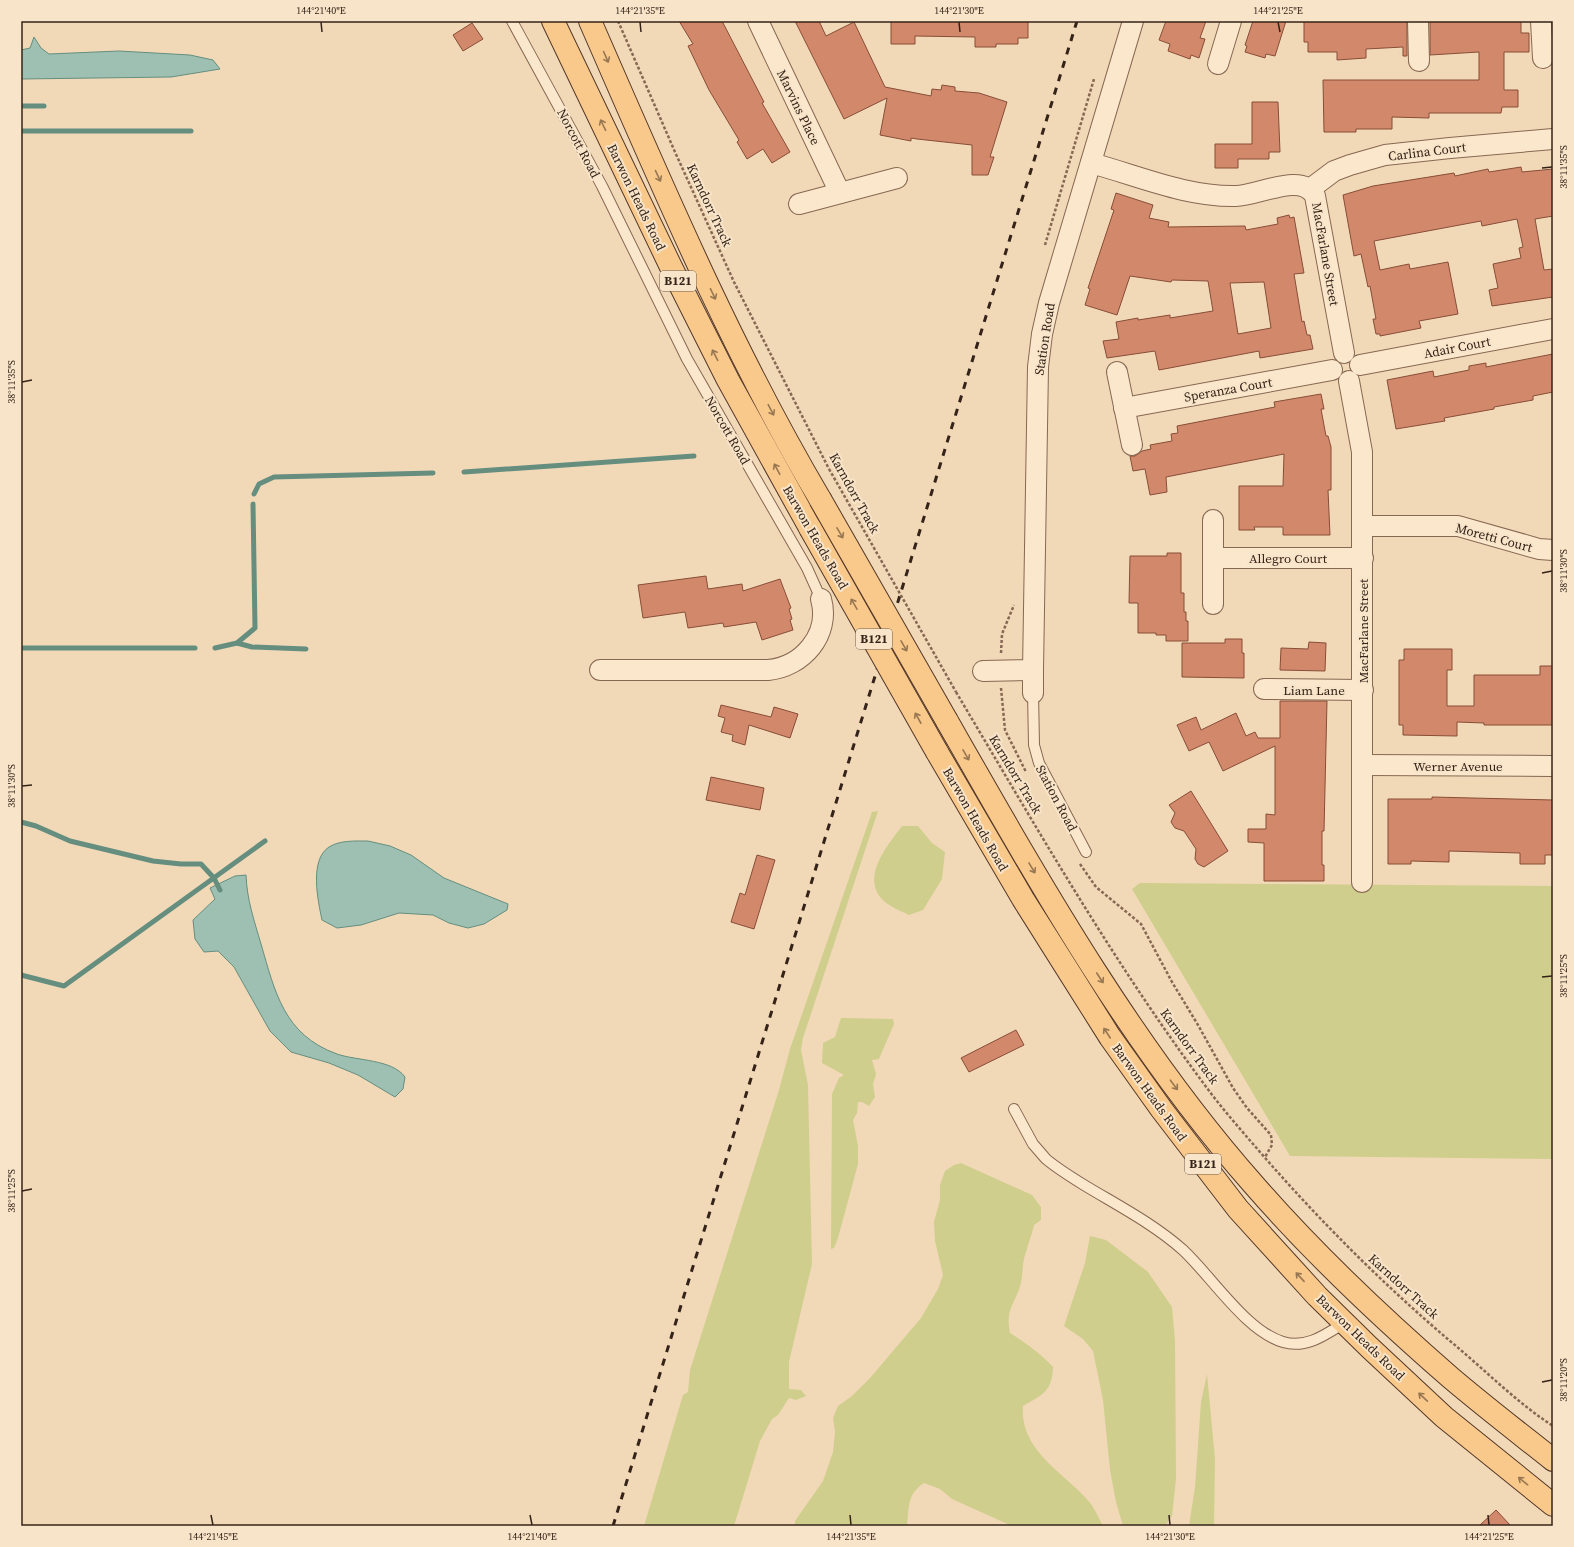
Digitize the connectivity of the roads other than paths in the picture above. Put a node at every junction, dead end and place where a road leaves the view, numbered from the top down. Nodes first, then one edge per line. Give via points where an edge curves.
1 (512, 21) edge
2 (552, 21) edge
3 (590, 21) edge
4 (758, 21) edge
5 (1134, 21) edge
6 (1232, 21) edge
7 (1418, 21) edge
8 (1541, 21) edge
9 (1543, 58) dead end
10 (1419, 61) dead end
11 (1218, 64) dead end
12 (1553, 139) edge
13 (1091, 163) junction
14 (897, 178) dead end
15 (1310, 189) junction
16 (840, 193) junction
17 (799, 204) dead end
18 (1553, 328) edge
19 (1344, 353) junction
20 (1360, 365) junction
21 (1332, 370) junction
22 (1117, 372) dead end
23 (1349, 381) junction
24 (1124, 408) junction
25 (1132, 445) dead end
26 (1213, 520) dead end
27 (1363, 526) junction
28 (1553, 550) edge
29 (1213, 558) junction
30 (1363, 558) junction
31 (820, 599) joint
32 (1213, 604) dead end
33 (600, 670) dead end
34 (1033, 670) junction
35 (992, 671) road end
36 (1264, 689) dead end
37 (1363, 690) junction
38 (1033, 693) joint
39 (1363, 765) junction
40 (1553, 766) edge
41 (1086, 852) dead end
42 (1362, 882) dead end
43 (1014, 1109) dead end
44 (1344, 1323) junction
45 (1553, 1460) edge
46 (1553, 1506) edge

1 - 31 lane, Norcott Road via 602,186 687,359 807,568
44 -> 2 main road, Barwon Heads Road / B121, bridge via 1238,1209 1162,1110 1110,1038 1023,899 728,380
3 -> 45 main road, Barwon Heads Road / B121, bridge via 697,260 803,470 1010,830 1084,953 1163,1070 1209,1131 1253,1184 1327,1264 1452,1378
4 - 16 street, Marvins Place
5 - 13 street, Station Road
6 - 11 street
7 - 10 street
8 - 9 street
12 - 15 street, Carlina Court via 1385,156 1334,171
13 - 15 street, MacFarlane Street via 1195,193 1250,196 1296,184
13 - 34 street, Station Road via 1048,304 1040,351 1037,387
14 - 16 street
15 - 19 street, MacFarlane Street via 1315,196
16 - 17 street
18 - 20 street, Adair Court
19 - 20 street via 1356,357
19 - 21 street via 1334,359
20 - 23 street via 1358,376
21 - 23 street via 1336,378
21 - 24 street, Speranza Court
22 - 24 street
23 - 27 street, MacFarlane Street via 1362,452
24 - 25 street
26 - 29 street
27 - 28 street, Moretti Court via 1458,526 1539,549
27 - 30 street, MacFarlane Street
29 - 30 street, Allegro Court
29 - 32 street
30 - 37 street, MacFarlane Street
31 - 33 street, Norcott Road via 823,614 816,640 806,653 785,666 768,670
34 - 35 street
34 - 38 street, Station Road
36 - 37 street, Liam Lane
37 - 39 street, MacFarlane Street
38 - 41 lane, Station Road via 1034,746 1039,763
39 - 40 street, Werner Avenue
39 - 42 street, MacFarlane Street
43 - 44 lane via 1033,1144 1046,1159 1169,1239 1199,1266 1248,1320 1266,1335 1285,1343 1300,1344 1318,1338
46 -> 44 main road, Barwon Heads Road / B121 via 1444,1416

